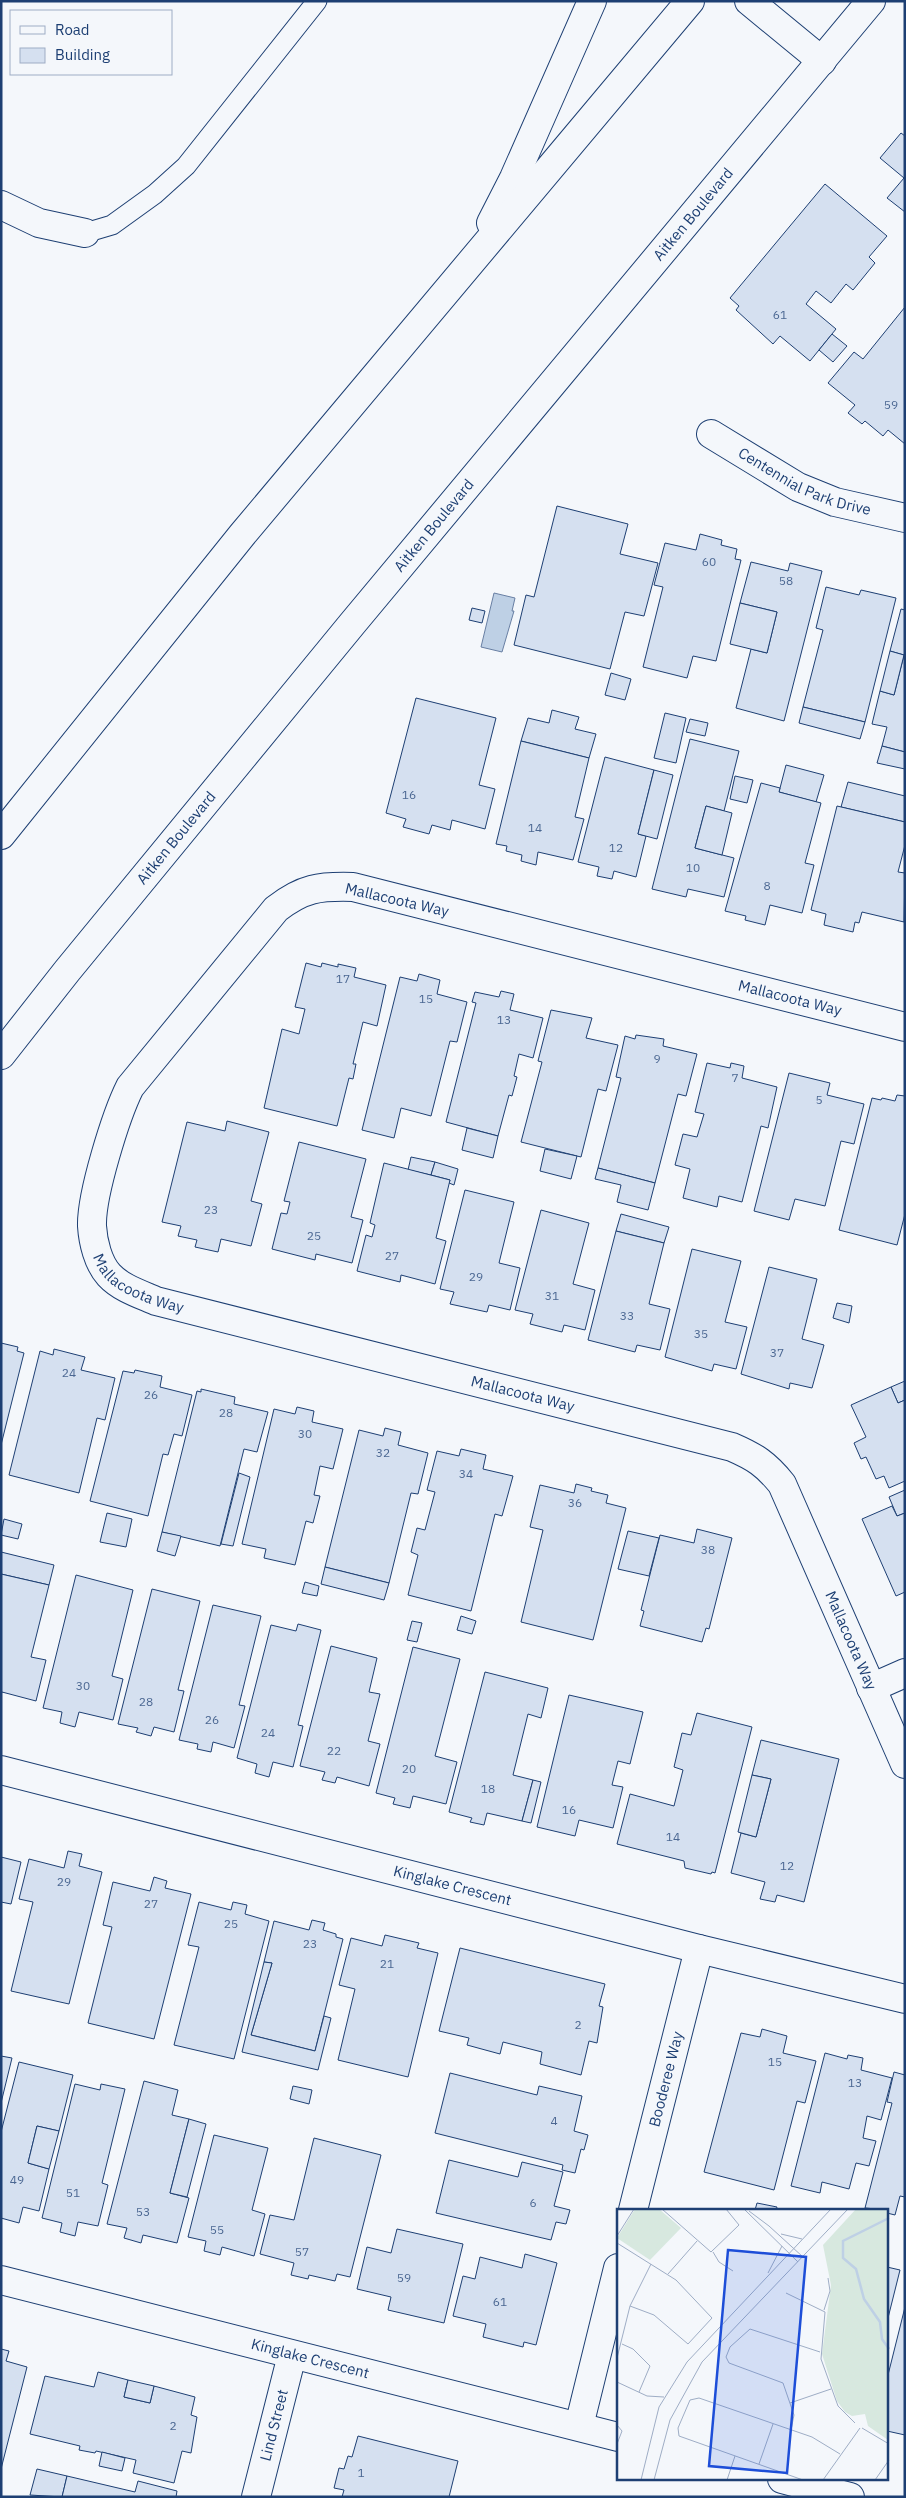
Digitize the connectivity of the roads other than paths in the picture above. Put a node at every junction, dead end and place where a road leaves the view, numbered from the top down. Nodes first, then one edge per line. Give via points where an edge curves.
1 (317, 1) edge
2 (592, 1) edge
3 (690, 1) edge
4 (749, 1) edge
5 (867, 3) edge
6 (822, 61) junction
7 (1, 205) edge
8 (85, 232) joint
9 (470, 264) junction
10 (711, 434) dead end
11 (905, 518) edge
12 (1, 835) edge
13 (905, 1027) edge
14 (1, 1054) edge
15 (905, 1674) edge
16 (871, 1688) junction
17 (905, 1764) edge
18 (1, 1770) edge
19 (699, 1949) junction
20 (905, 1999) edge
21 (633, 2209) edge
22 (617, 2272) edge
23 (1, 2280) edge
24 (292, 2355) junction
25 (578, 2426) junction
26 (617, 2437) edge
27 (786, 2480) edge
28 (256, 2497) edge
29 (850, 2497) edge

1 - 8 lane via 186,166 155,194 112,225
2 - 9 street via 514,178
3 - 9 street
4 - 6 street
5 - 6 street, Aitken Boulevard
6 - 14 street, Aitken Boulevard via 339,640
7 - 8 street via 39,223
9 - 12 street via 242,535
10 - 11 street, Centennial Park Drive via 798,487 835,502
13 - 16 street, Mallacoota Way via 353,888 312,889 294,895 276,909 130,1087 120,1107 95,1200 92,1224 94,1242 109,1275 128,1289 156,1301 732,1447 752,1456 767,1466 782,1484
15 - 16 street
16 - 17 street, Mallacoota Way
18 - 19 street, Kinglake Crescent
19 - 20 street, Kinglake Crescent
19 - 21 street, Booderee Way
22 - 25 street
23 - 24 street, Kinglake Crescent
24 - 25 street, Kinglake Crescent
24 - 28 street, Lind Street
25 - 26 street, Kinglake Crescent
27 - 29 street

